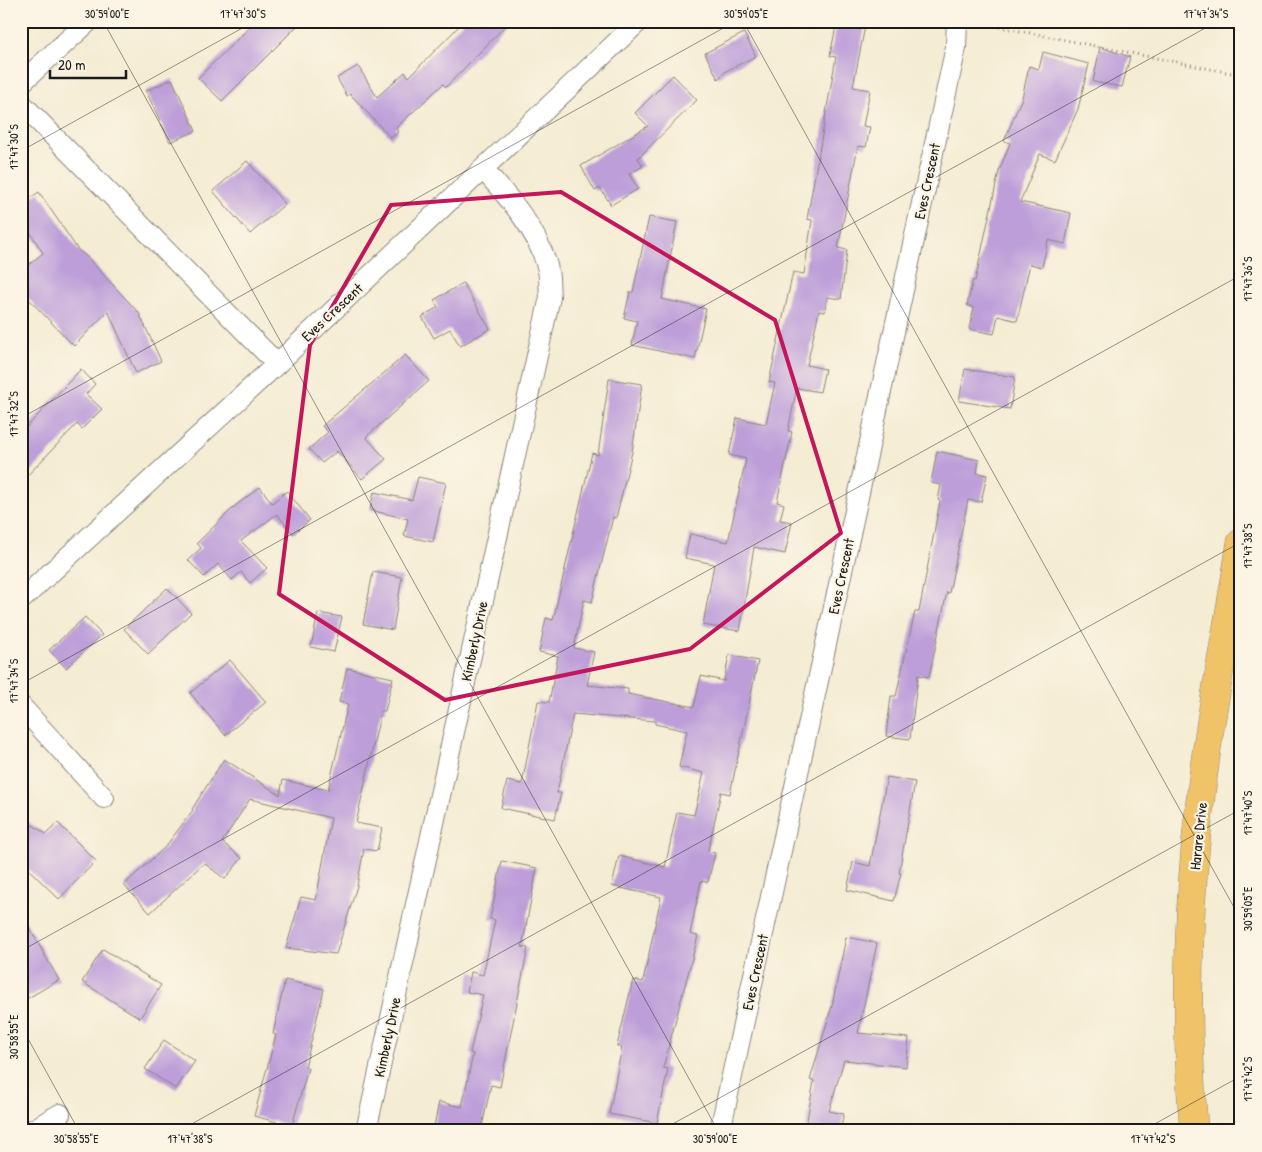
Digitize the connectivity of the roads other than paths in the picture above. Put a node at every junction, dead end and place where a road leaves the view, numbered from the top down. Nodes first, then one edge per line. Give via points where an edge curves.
1 (88, 21) edge
2 (639, 21) edge
3 (957, 21) edge
4 (21, 83) edge
5 (21, 103) edge
6 (483, 169) junction
7 (277, 364) junction
8 (1241, 543) edge
9 (21, 600) edge
10 (21, 706) edge
11 (104, 798) dead end
12 (60, 1114) dead end
13 (31, 1131) edge
14 (366, 1131) edge
15 (720, 1131) edge
16 (1194, 1131) edge

1 - 4 street
2 - 6 street, Eves Crescent
3 - 15 street, Eves Crescent via 956,47
5 - 7 street
6 - 7 street, Eves Crescent
6 - 14 street, Kimberly Drive via 515,203 539,245 548,267 550,297
7 - 9 street, Eves Crescent
8 - 16 main road, Harare Drive via 1208,742 1194,872 1187,1011
10 - 11 street
12 - 13 street

